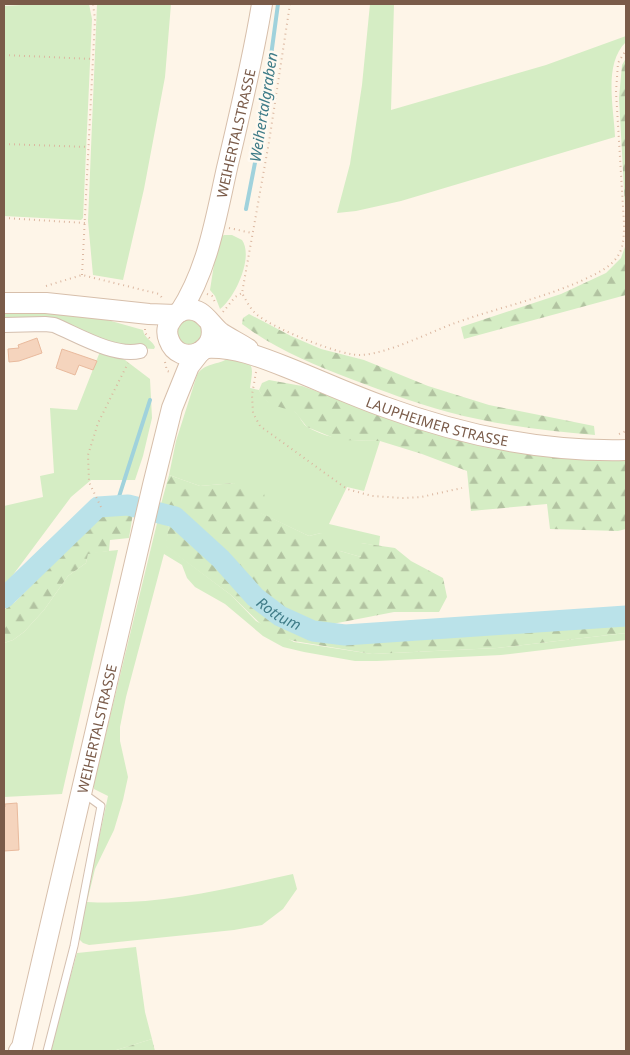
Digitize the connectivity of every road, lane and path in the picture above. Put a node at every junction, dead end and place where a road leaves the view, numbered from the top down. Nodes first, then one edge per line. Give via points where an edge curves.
1 (93, 4) edge
2 (262, 4) edge
3 (290, 4) edge
4 (626, 50) edge
5 (4, 55) edge
6 (93, 59) junction
7 (4, 144) edge
8 (88, 147) junction
9 (4, 218) edge
10 (85, 223) junction
11 (214, 225) junction
12 (252, 233) junction
13 (204, 263) junction
14 (82, 275) junction
15 (46, 286) dead end
16 (242, 293) junction
17 (4, 303) edge
18 (99, 310) junction
19 (174, 310) junction
20 (212, 318) junction
21 (4, 325) edge
22 (169, 341) junction
23 (203, 350) junction
24 (137, 351) joint
25 (260, 357) junction
26 (172, 408) junction
27 (626, 431) edge
28 (622, 442) edge
29 (462, 488) dead end
30 (101, 507) dead end
31 (80, 794) junction
32 (23, 1050) edge
33 (47, 1051) edge

1 - 6 path
2 - 11 street, WEIHERTALSTRASSE via 253,58
3 - 12 path
4 - 16 path via 618,63 616,92 624,245 603,271 556,292 360,356 326,348 271,324 253,311
5 - 6 path
6 - 8 path
7 - 8 path
8 - 10 path
9 - 10 path
10 - 14 path
11 - 12 path
11 - 13 street, WEIHERTALSTRASSE
12 - 16 path
13 - 19 street, WEIHERTALSTRASSE via 187,301
13 - 20 street, WEIHERTALSTRASSE via 204,304
14 - 15 path
14 - 19 path via 159,294
16 - 20 path
17 - 18 street via 46,303
18 - 19 street via 154,315
18 - 22 street via 146,326
19 - 20 street via 196,311
19 - 22 street via 168,324
20 - 23 street via 212,335
20 - 25 street, LAUPHEIMER STRASSE via 221,333
21 - 24 street via 54,325 112,349
22 - 23 street via 181,353 188,355
22 - 26 street, WEIHERTALSTRASSE
23 - 25 street, LAUPHEIMER STRASSE via 215,348
23 - 26 street, WEIHERTALSTRASSE via 189,366
24 - 30 path via 98,423 88,455 89,482
25 - 28 street, LAUPHEIMER STRASSE via 434,423 526,444 608,451
25 - 29 path via 252,395 252,413 260,426 346,489 372,496 404,498
26 - 31 street, WEIHERTALSTRASSE
27 - 28 path
31 - 32 street, WEIHERTALSTRASSE
31 - 33 lane via 101,806 74,946

